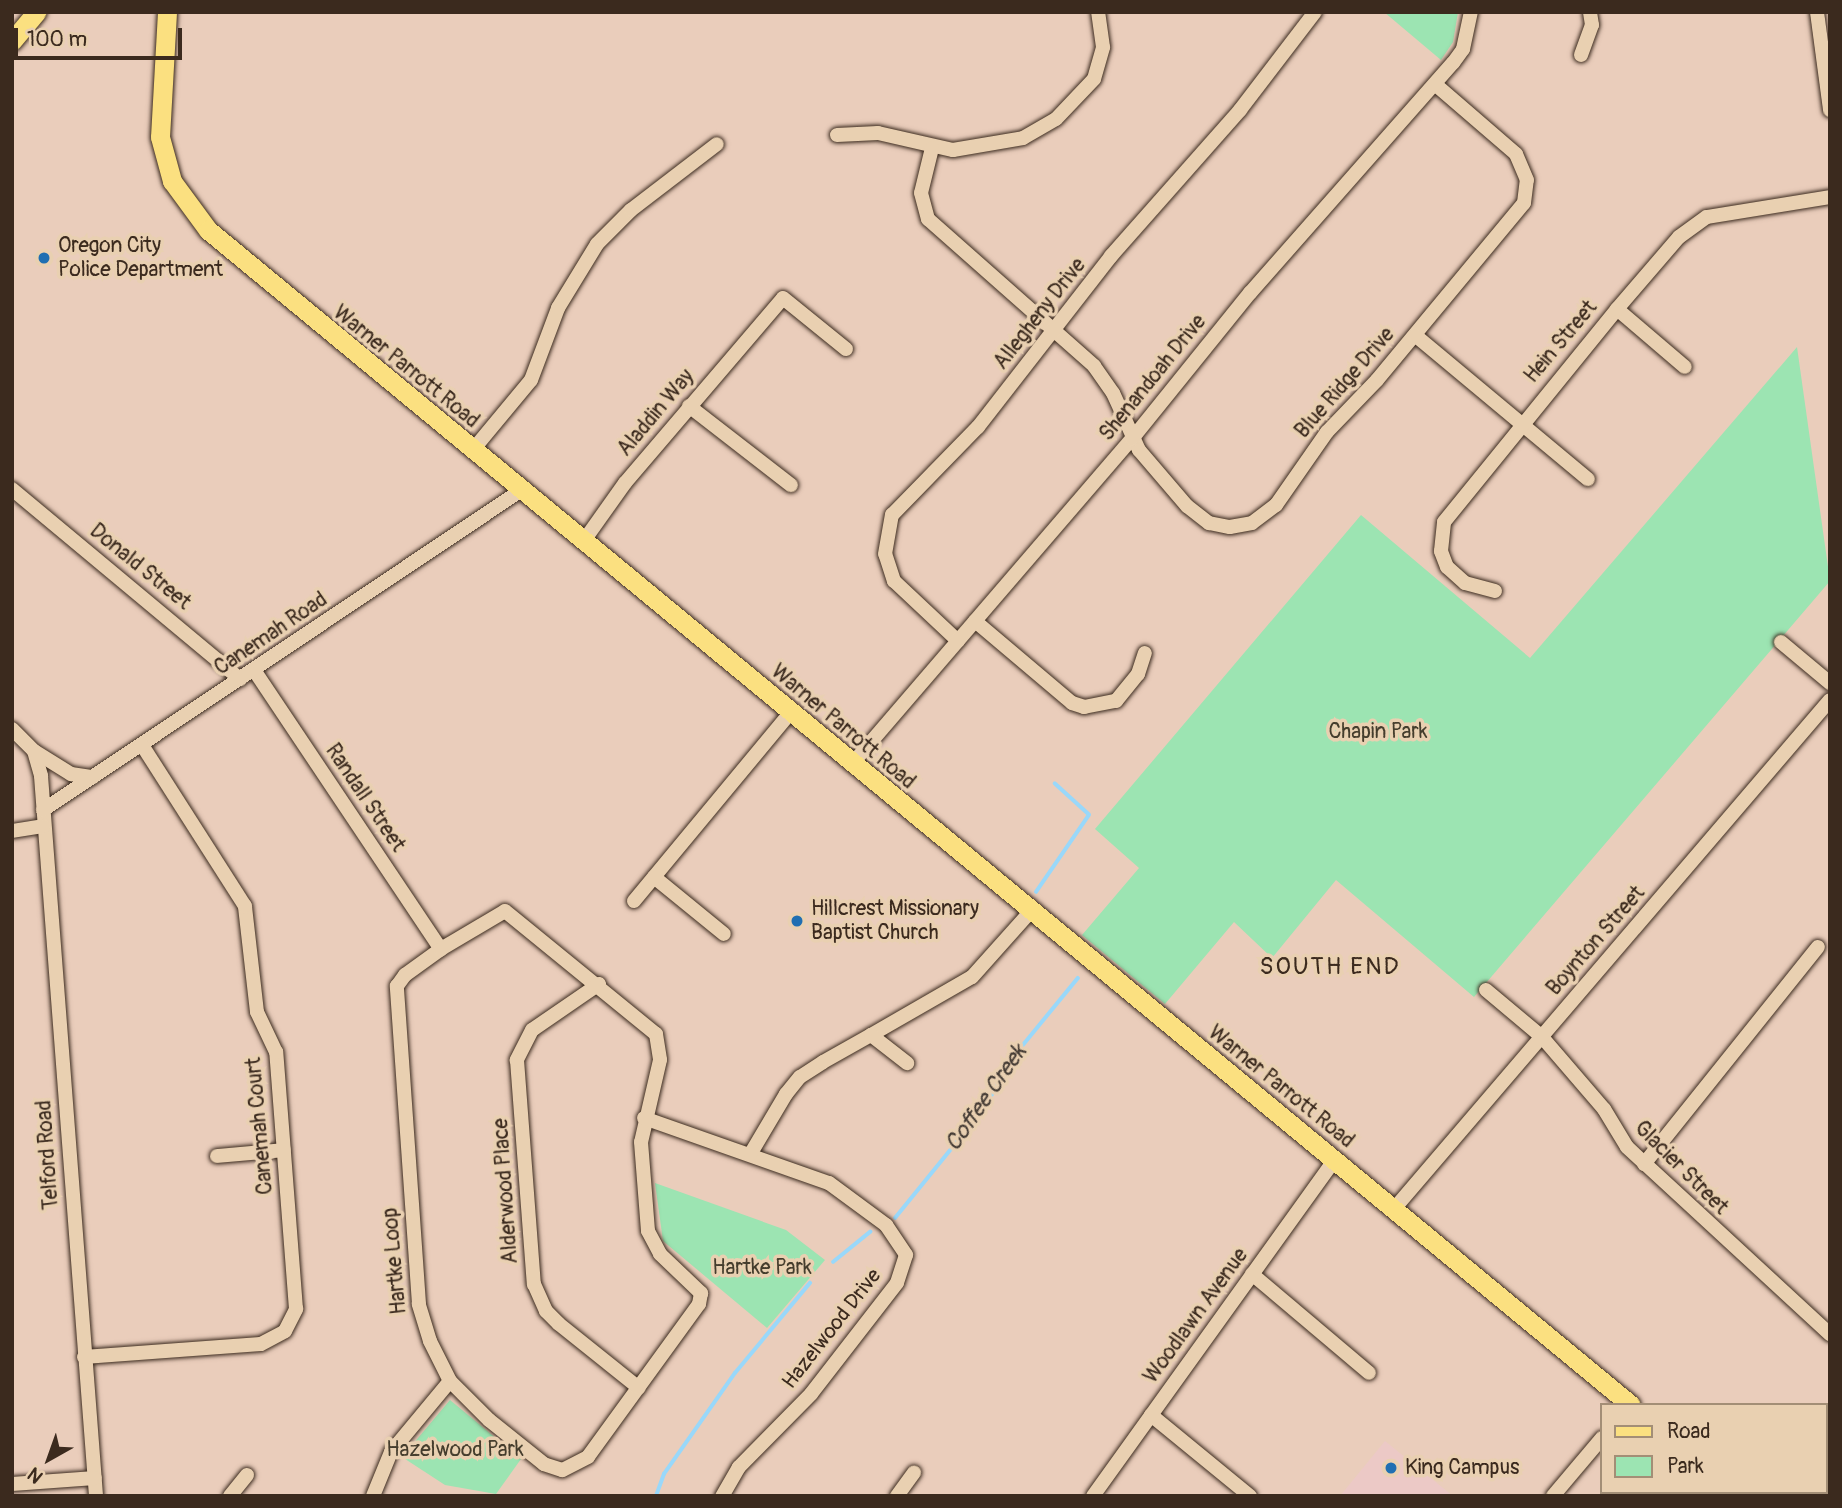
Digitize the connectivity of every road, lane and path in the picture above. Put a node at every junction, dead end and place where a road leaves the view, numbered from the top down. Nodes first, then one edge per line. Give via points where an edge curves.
1 (36, 12) edge
2 (167, 12) edge
3 (1098, 12) edge
4 (1315, 12) edge
5 (1471, 12) edge
6 (1590, 12) edge
7 (1817, 12) edge
8 (12, 41) edge
9 (1581, 55) dead end
10 (1435, 84) junction
11 (1830, 110) edge
12 (837, 135) dead end
13 (717, 144) dead end
14 (932, 148) junction
15 (1830, 197) edge
16 (1617, 309) junction
17 (1055, 329) junction
18 (1415, 335) junction
19 (846, 349) dead end
20 (1685, 367) dead end
21 (690, 406) junction
22 (1521, 424) junction
23 (1132, 439) junction
24 (472, 451) junction
25 (1588, 479) dead end
26 (791, 485) dead end
27 (12, 489) edge
28 (520, 491) junction
29 (583, 542) junction
30 (1495, 591) dead end
31 (975, 621) junction
32 (958, 641) junction
33 (1781, 642) dead end
34 (1145, 653) dead end
35 (254, 670) junction
36 (240, 679) junction
37 (1830, 683) edge
38 (1830, 700) edge
39 (790, 713) junction
40 (12, 729) edge
41 (142, 745) junction
42 (34, 751) junction
43 (852, 764) junction
44 (93, 777) junction
45 (43, 810) junction
46 (44, 825) junction
47 (12, 831) edge
48 (654, 877) junction
49 (634, 901) dead end
50 (1031, 911) junction
51 (724, 934) dead end
52 (1818, 947) dead end
53 (441, 949) junction
54 (598, 984) junction
55 (1486, 990) dead end
56 (871, 1035) junction
57 (1542, 1037) junction
58 (906, 1063) dead end
59 (644, 1118) junction
60 (284, 1150) junction
61 (751, 1153) junction
62 (217, 1156) dead end
63 (1334, 1160) junction
64 (1644, 1164) junction
65 (1394, 1209) junction
66 (1252, 1274) junction
67 (1830, 1334) edge
68 (84, 1357) junction
69 (1369, 1373) dead end
70 (450, 1381) junction
71 (639, 1388) junction
72 (1629, 1403) edge
73 (1151, 1415) junction
74 (1601, 1439) edge
75 (914, 1473) dead end
76 (247, 1475) dead end
77 (95, 1478) junction
78 (12, 1484) edge
79 (96, 1496) edge
80 (230, 1496) edge
81 (373, 1496) edge
82 (722, 1496) edge
83 (897, 1496) edge
84 (1093, 1496) edge
85 (1250, 1496) edge
86 (1553, 1496) edge

1 - 8 main road
2 - 24 main road, Warner Parrott Road via 160,137 180,195 233,254
3 - 14 street via 1103,47 1098,71 1056,119 1000,146
4 - 17 street, Allegheny Drive
5 - 10 street, Shenandoah Drive via 1464,49
6 - 9 street via 1592,24
7 - 11 street
10 - 18 street, Blue Ridge Drive via 1517,154 1527,189 1517,215
10 - 23 street, Shenandoah Drive via 1250,293
12 - 14 street via 878,133
13 - 24 street via 631,210 597,244 558,308 531,380
14 - 17 street, Blue Ridge Drive via 921,193 928,219
15 - 16 street, Hein Street via 1707,217 1679,237
16 - 20 street
16 - 22 street, Hein Street
17 - 23 street, Blue Ridge Drive via 1105,379
17 - 32 street, Allegheny Drive via 978,426 900,503 887,526 885,554 894,581
18 - 22 street
18 - 23 street, Blue Ridge Drive via 1327,432 1276,505 1252,523 1230,527 1197,516
19 - 21 street, Aladdin Way via 783,298
21 - 26 street
21 - 29 street, Aladdin Way
22 - 25 street
22 - 30 street, Hein Street via 1452,507 1440,538 1447,567 1458,578 1477,589
23 - 31 street, Shenandoah Drive
24 - 28 main road, Warner Parrott Road
27 - 36 street, Donald Street
28 - 29 main road, Warner Parrott Road
28 - 35 street, Canemah Road
29 - 39 main road, Warner Parrott Road
31 - 32 street, Shenandoah Drive
31 - 34 street via 1072,703 1084,707 1116,701 1138,674
32 - 43 street, Shenandoah Drive
33 - 37 street
35 - 36 street, Canemah Road
35 - 53 street, Randall Street
36 - 41 street, Canemah Road
38 - 57 street, Boynton Street
39 - 43 main road, Warner Parrott Road
39 - 48 street
40 - 42 street
41 - 44 street, Canemah Road
41 - 60 street, Canemah Court via 245,906 257,1012 276,1052
42 - 44 street via 71,774
42 - 45 street, Telford Road
43 - 50 main road, Warner Parrott Road
44 - 45 street, Canemah Road
45 - 46 street, Telford Road
46 - 47 street
46 - 68 street, Telford Road
48 - 49 street
48 - 51 street
50 - 56 street via 972,977
50 - 63 main road, Warner Parrott Road
52 - 64 street
53 - 54 street, Hartke Loop via 505,911
53 - 70 street, Hartke Loop via 400,980 395,1001 419,1304 430,1341
54 - 59 street, Hartke Loop via 649,1026 658,1040 660,1060
54 - 71 street, Alderwood Place via 532,1030 517,1060 534,1284 546,1311 559,1324
55 - 57 street, Glacier Street
56 - 58 street
56 - 61 street via 800,1077 772,1113
57 - 64 street, Glacier Street
57 - 65 street, Boynton Street
59 - 61 street, Hazelwood Drive
59 - 71 street, Hartke Loop via 642,1162 648,1231 660,1254 701,1293 699,1304
60 - 62 street
60 - 68 street, Canemah Court via 296,1309 285,1331 261,1344
61 - 82 street, Hazelwood Drive via 809,1173 853,1199 897,1236 906,1265 811,1394 739,1467
63 - 65 main road, Warner Parrott Road
63 - 66 street, Woodlawn Avenue
64 - 67 street, Glacier Street
65 - 72 main road, Warner Parrott Road
66 - 69 street
66 - 73 street, Woodlawn Avenue
68 - 77 street, Telford Road
70 - 71 street, Hartke Loop via 544,1464 562,1470 588,1457
70 - 81 street via 391,1452
73 - 84 street, Woodlawn Avenue
73 - 85 street
74 - 86 street
75 - 83 street
76 - 80 street
77 - 78 street
77 - 79 street, Telford Road

